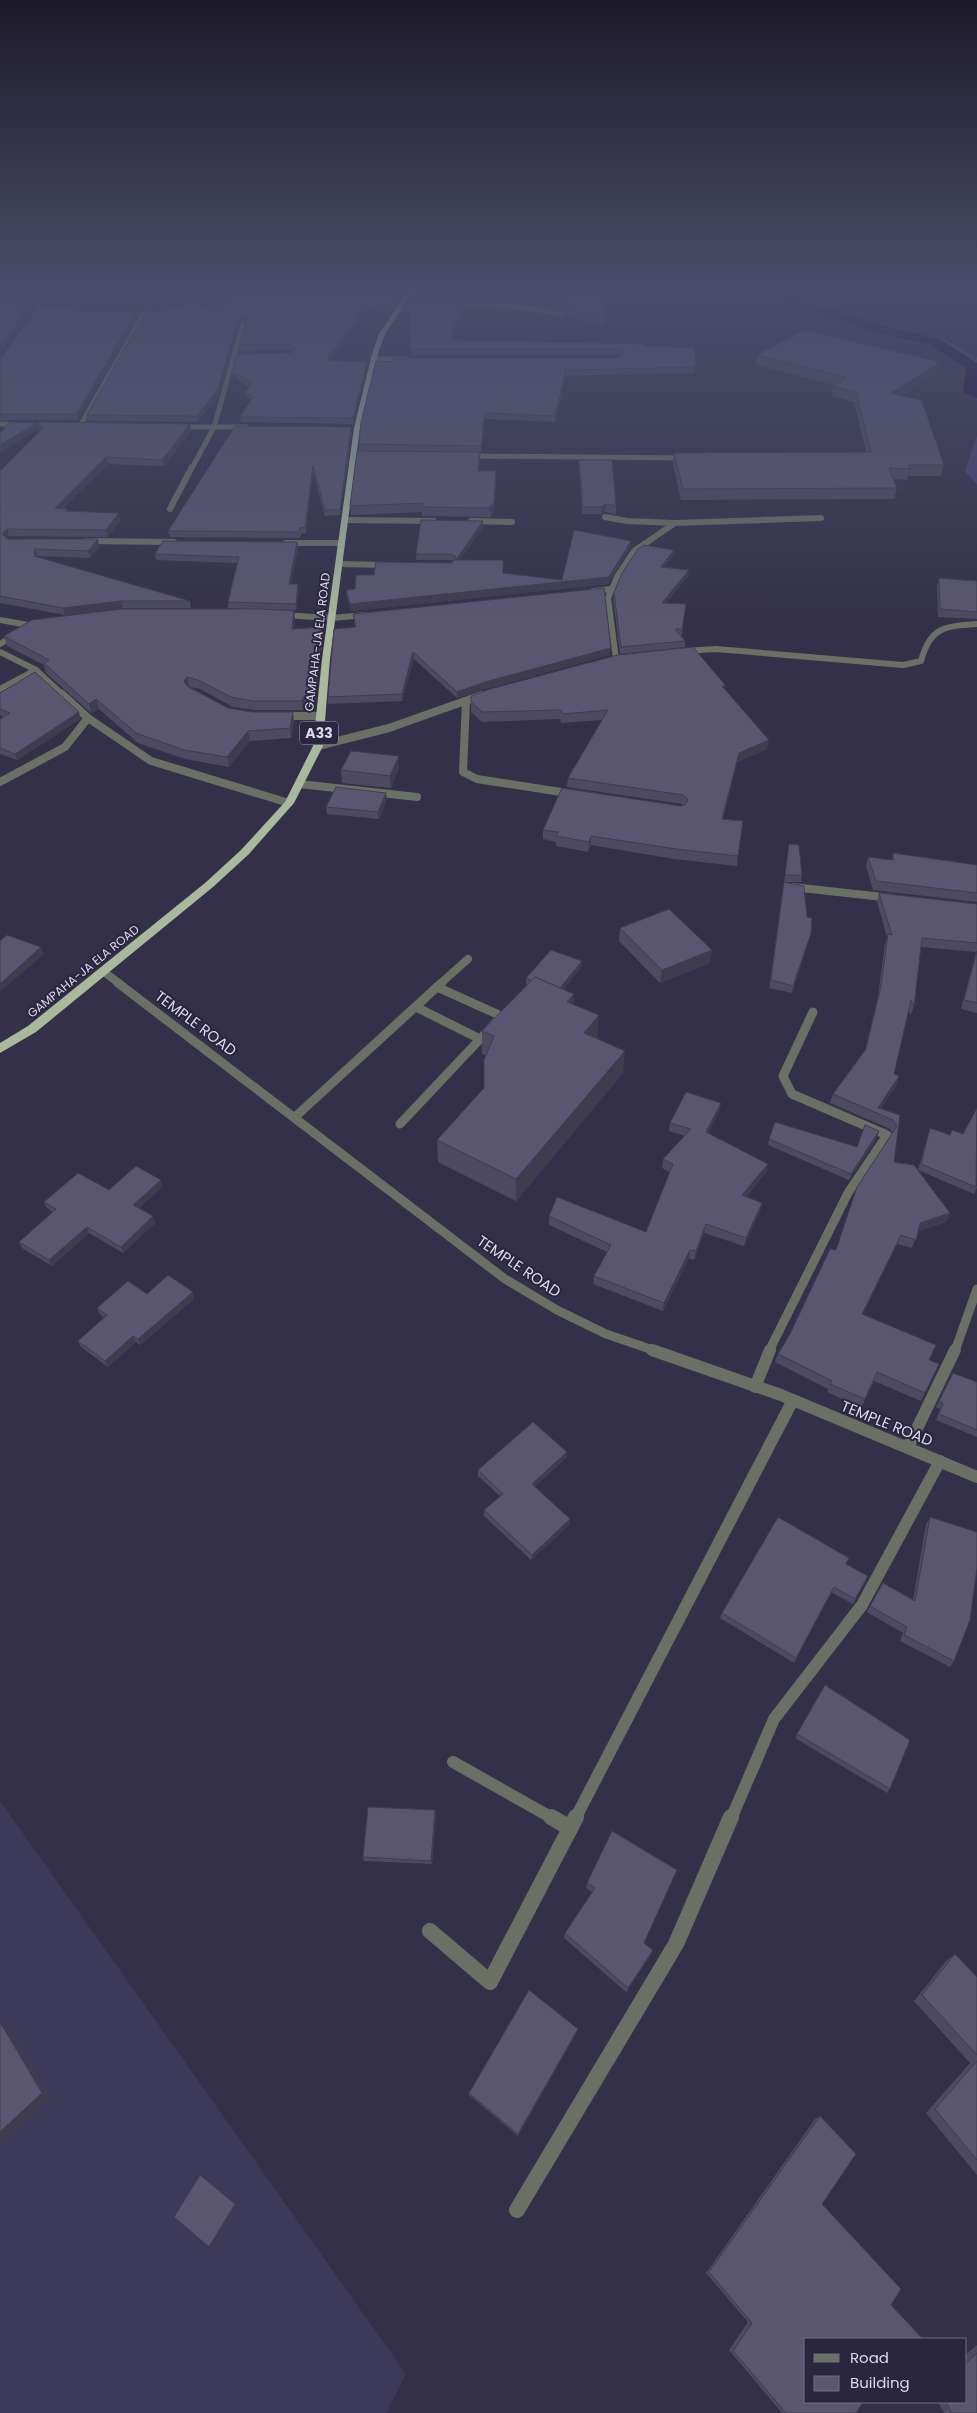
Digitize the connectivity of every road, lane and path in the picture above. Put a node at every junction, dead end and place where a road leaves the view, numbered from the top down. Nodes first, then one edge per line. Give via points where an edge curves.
1 (93, 403) edge
2 (221, 403) edge
3 (361, 403) edge
4 (0, 424) edge
5 (10, 424) junction
6 (30, 425) edge
7 (70, 426) edge
8 (80, 426) junction
9 (89, 426) edge
10 (175, 427) edge
11 (214, 427) junction
12 (252, 427) edge
13 (5, 430) edge
14 (463, 456) edge
15 (690, 458) edge
16 (170, 509) dead end
17 (605, 517) edge
18 (821, 518) dead end
19 (345, 520) junction
20 (444, 521) edge
21 (463, 521) edge
22 (512, 522) dead end
23 (675, 523) junction
24 (78, 541) edge
25 (186, 542) edge
26 (274, 543) edge
27 (342, 543) junction
28 (339, 564) junction
29 (395, 565) edge
30 (612, 589) junction
31 (583, 592) edge
32 (270, 614) edge
33 (370, 614) edge
34 (332, 618) junction
35 (0, 620) edge
36 (47, 622) edge
37 (977, 624) edge
38 (28, 625) junction
39 (0, 644) edge
40 (0, 652) edge
41 (677, 652) edge
42 (625, 658) edge
43 (616, 659) junction
44 (608, 661) edge
45 (36, 670) junction
46 (0, 689) edge
47 (489, 693) edge
48 (466, 701) junction
49 (270, 716) edge
50 (320, 716) junction
51 (88, 718) junction
52 (318, 746) junction
53 (0, 782) edge
54 (299, 784) junction
55 (584, 795) edge
56 (417, 797) dead end
57 (289, 803) junction
58 (787, 886) edge
59 (901, 900) edge
60 (468, 959) dead end
61 (104, 972) junction
62 (437, 987) junction
63 (416, 1008) junction
64 (813, 1012) dead end
65 (480, 1040) junction
66 (0, 1049) edge
67 (295, 1116) junction
68 (400, 1124) dead end
69 (977, 1289) edge
70 (754, 1387) junction
71 (793, 1400) junction
72 (908, 1447) junction
73 (940, 1461) junction
74 (977, 1477) edge
75 (453, 1762) dead end
76 (570, 1828) junction
77 (430, 1931) dead end
78 (517, 2210) dead end

1 - 8 street
2 - 11 street
3 - 19 highway, GAMPAHA-JA ELA ROAD / A33 via 353,428 360,455
4 - 5 street
5 - 6 street
5 - 13 street
7 - 8 street
8 - 9 street
10 - 11 street
11 - 12 street
11 - 16 street
14 - 15 street
17 - 23 street
18 - 23 street
19 - 20 street
19 - 27 highway, GAMPAHA-JA ELA ROAD / A33
21 - 22 street
23 - 30 street via 634,551
24 - 25 street
26 - 27 street
27 - 28 highway, GAMPAHA-JA ELA ROAD / A33
28 - 29 street
28 - 34 highway, GAMPAHA-JA ELA ROAD / A33
30 - 31 street
30 - 43 street via 608,598
32 - 34 street
33 - 34 street
34 - 50 highway, GAMPAHA-JA ELA ROAD / A33
35 - 38 street
36 - 38 street
37 - 41 street via 942,627 924,643 921,661 903,666 716,649
38 - 39 street
40 - 45 street
42 - 43 street
43 - 44 street
45 - 46 street
45 - 51 street
47 - 48 street
48 - 52 street via 389,728
48 - 55 street via 464,772 477,779
49 - 50 street
50 - 52 highway, GAMPAHA-JA ELA ROAD / A33
51 - 53 street via 65,747
51 - 57 street via 151,762
52 - 54 highway, GAMPAHA-JA ELA ROAD / A33
54 - 56 street
54 - 57 highway, GAMPAHA-JA ELA ROAD / A33
57 - 61 highway, GAMPAHA-JA ELA ROAD / A33 via 209,886
58 - 59 street
60 - 62 street
61 - 66 highway, GAMPAHA-JA ELA ROAD / A33 via 32,1029
61 - 67 street, TEMPLE ROAD
62 - 63 street
62 - 65 street via 497,1014 499,1019
63 - 65 street
63 - 67 street
64 - 70 street via 783,1076 792,1094 887,1135 848,1193 774,1339
65 - 68 street
67 - 70 street, TEMPLE ROAD via 505,1279 557,1310 606,1334
69 - 72 street via 953,1356
70 - 71 street, TEMPLE ROAD
71 - 72 street, TEMPLE ROAD
71 - 76 street
72 - 73 street, TEMPLE ROAD
73 - 74 street, TEMPLE ROAD
73 - 78 street via 862,1605 774,1719 676,1944
75 - 76 street
76 - 77 street via 490,1982

